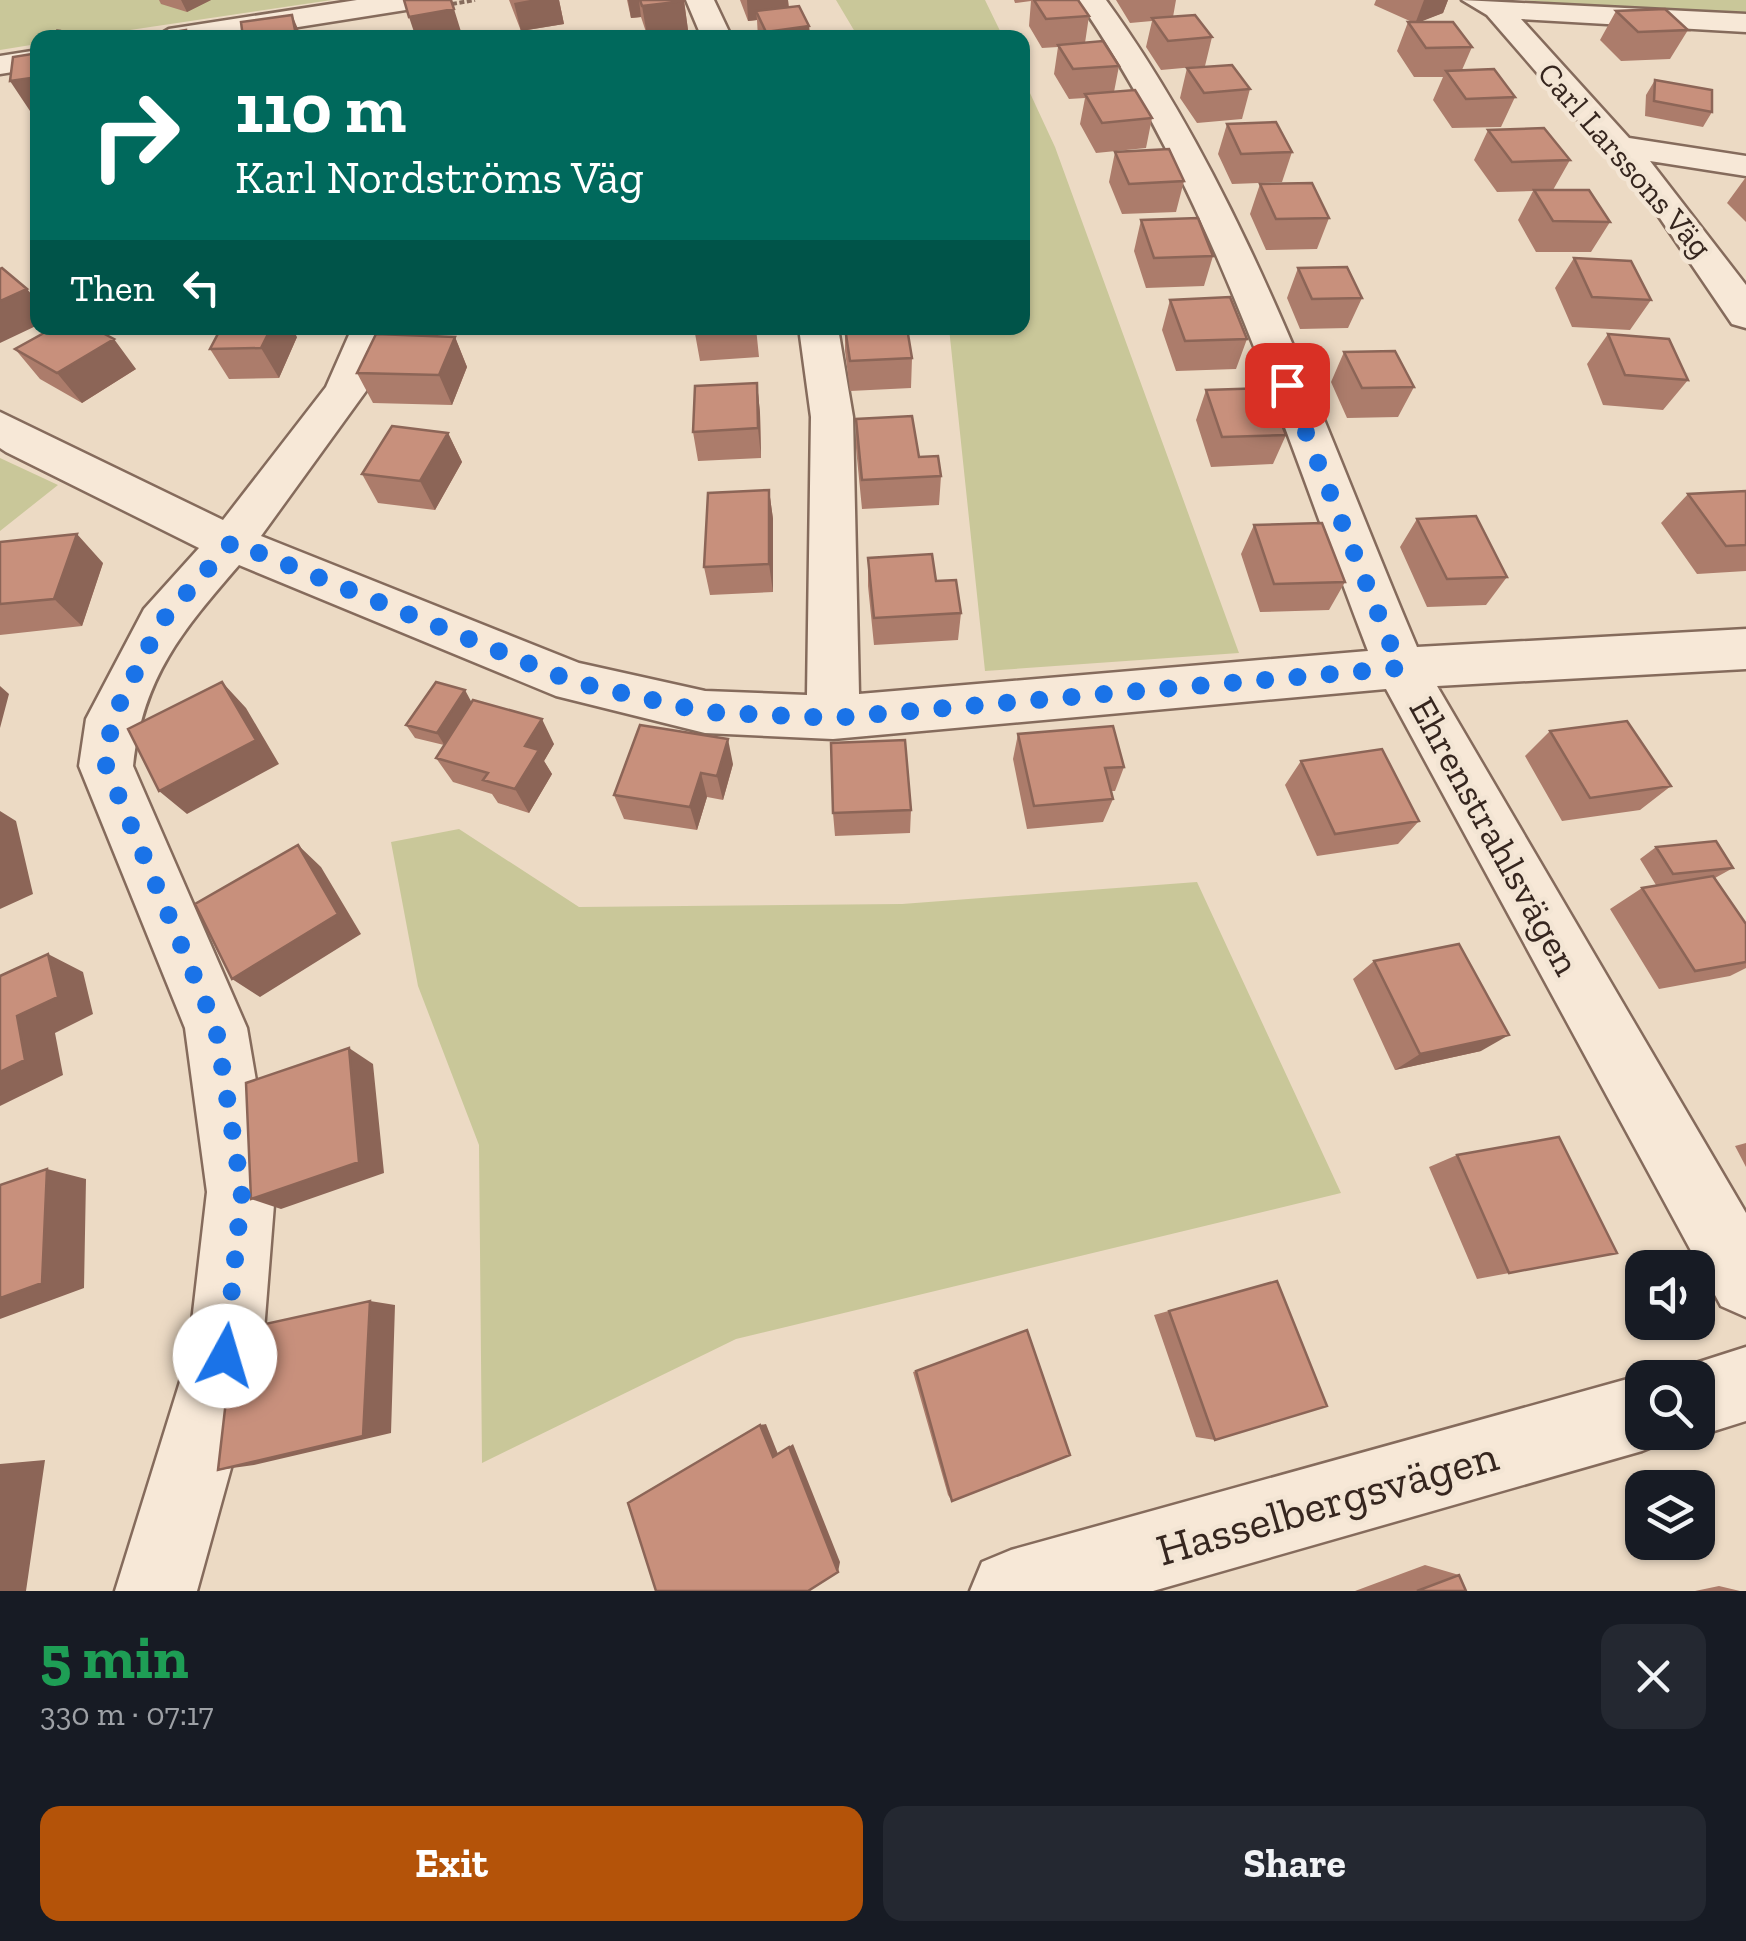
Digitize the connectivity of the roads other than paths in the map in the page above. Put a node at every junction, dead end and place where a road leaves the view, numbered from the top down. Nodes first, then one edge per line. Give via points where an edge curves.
1 (412, 0) edge
2 (700, 0) edge
3 (1092, 0) edge
4 (1486, 4) edge
5 (352, 23) edge
6 (1746, 24) edge
7 (267, 30) edge
8 (714, 30) edge
9 (30, 60) edge
10 (0, 65) edge
11 (1619, 146) junction
12 (1746, 166) edge
13 (1746, 316) edge
14 (368, 335) edge
15 (820, 335) edge
16 (0, 426) edge
17 (232, 542) junction
18 (1746, 649) edge
19 (1400, 668) junction
20 (833, 718) junction
21 (1746, 1281) edge
22 (1746, 1384) edge
23 (1715, 1393) edge
24 (1625, 1418) edge
25 (156, 1591) edge
26 (1011, 1591) edge

1 - 5 street
2 - 8 street
3 - 19 street, Ehrenstrahlsvägen via 1138,65 1216,212
4 - 6 street
4 - 11 street, Carl Larssons Väg
5 - 7 street
9 - 10 street
11 - 12 street
11 - 13 street, Carl Larssons Väg via 1724,278
14 - 17 street via 345,391
15 - 20 street via 832,417
16 - 17 street
17 - 20 street via 574,682 705,712
17 - 25 street via 161,622 112,719 106,766 216,1028 242,1192 225,1356
18 - 19 street
19 - 20 street
19 - 21 street, Ehrenstrahlsvägen
22 - 23 street
24 - 26 street, Hasselbergsvägen

